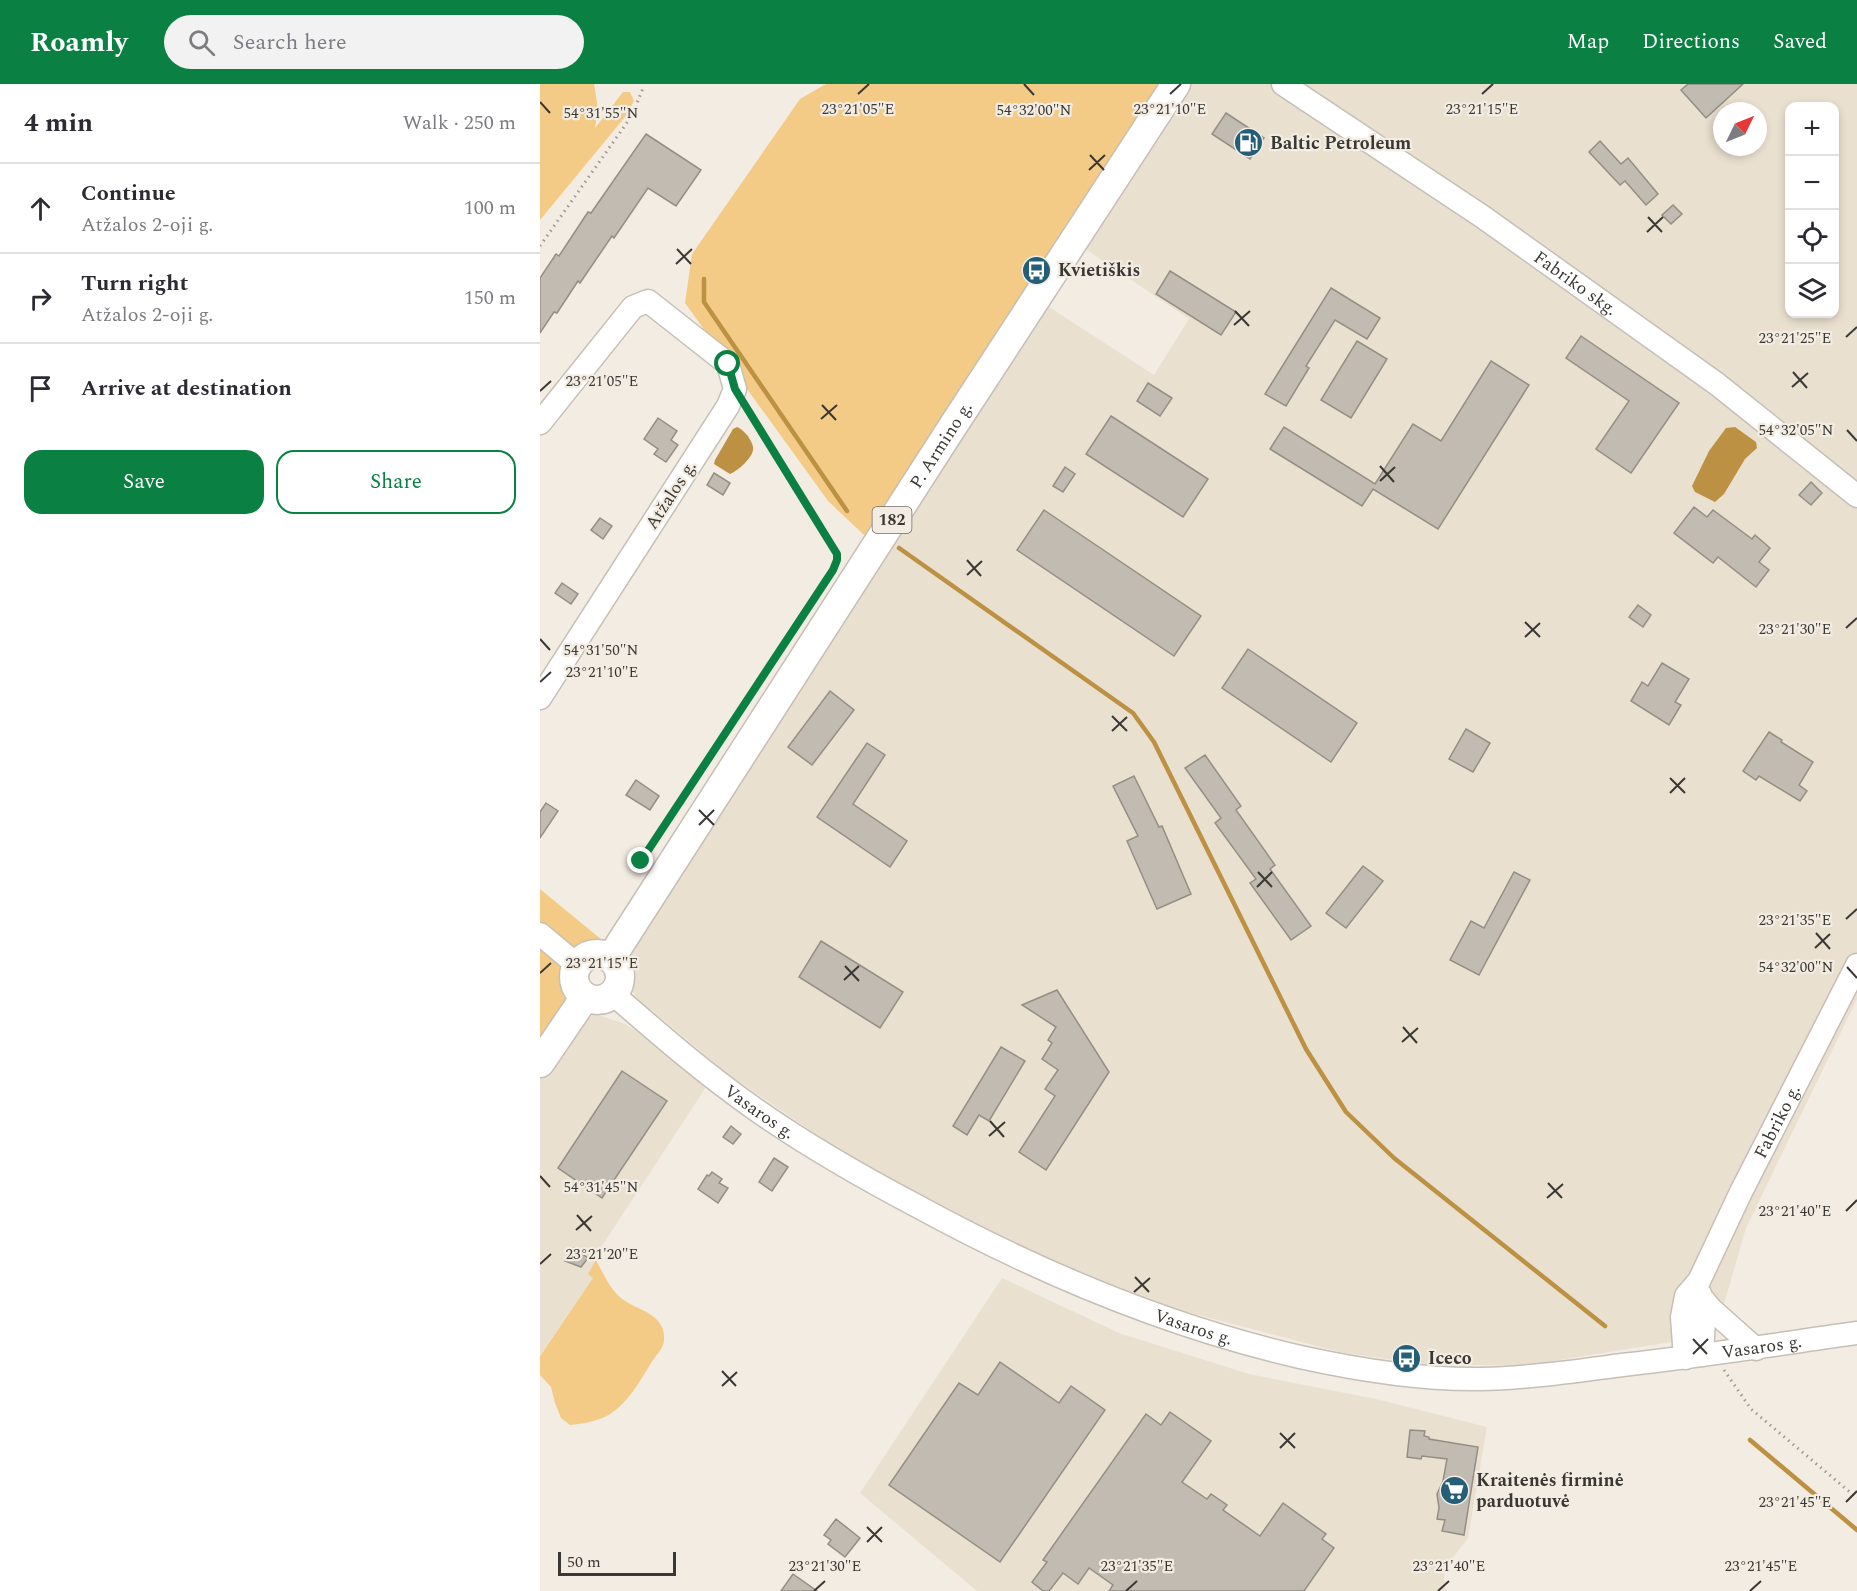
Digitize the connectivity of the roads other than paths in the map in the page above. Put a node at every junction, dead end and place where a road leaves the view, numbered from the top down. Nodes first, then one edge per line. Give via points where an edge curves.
1 (1176, 84) edge
2 (1283, 84) edge
3 (540, 423) edge
4 (1857, 496) edge
5 (540, 698) edge
6 (540, 934) edge
7 (611, 958) junction
8 (577, 965) junction
9 (1857, 965) edge
10 (613, 994) junction
11 (585, 996) junction
12 (540, 1063) edge
13 (1700, 1289) junction
14 (1857, 1333) edge
15 (1756, 1348) junction
16 (1700, 1356) junction

1 - 7 main road, P. Armino g. / 182
2 - 4 street, Fabriko skg. via 1483,217 1708,377
3 - 5 street, Atžalos g. via 633,307 648,301 728,364 735,389 728,406
6 - 8 street
7 - 8 main road via 588,955
7 - 10 main road via 620,972
8 - 11 main road via 576,986
9 - 13 street, Fabriko g. via 1747,1182
10 - 11 main road via 599,1000
10 - 16 street, Vasaros g. via 756,1110 859,1175 1007,1253 1122,1303 1191,1326 1330,1363 1435,1377 1529,1376
11 - 12 main road
13 - 15 street via 1711,1309
13 - 16 street via 1704,1319
14 - 15 street, Vasaros g.
15 - 16 street, Vasaros g.

